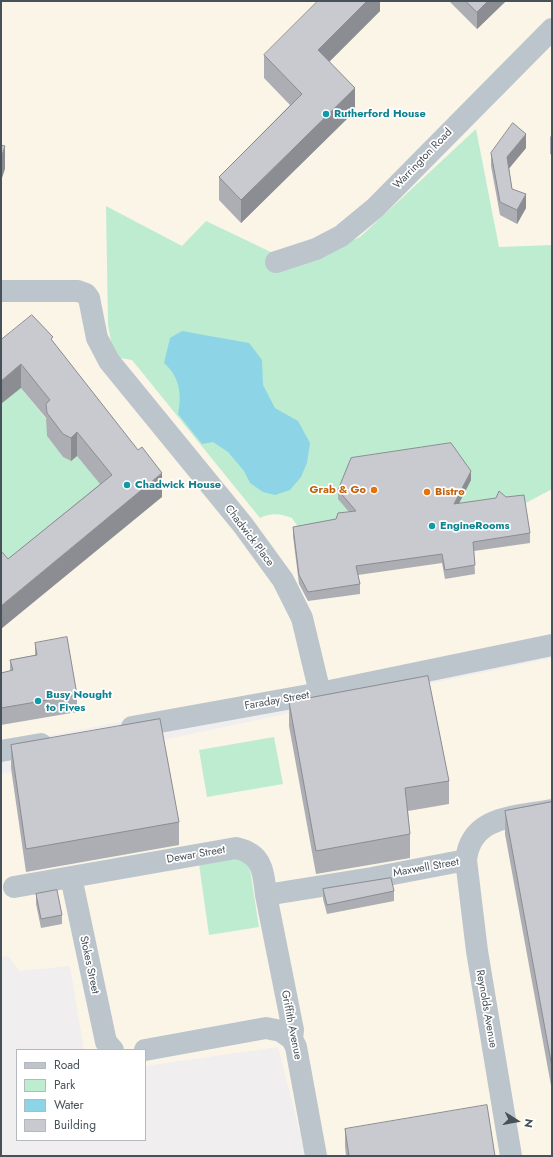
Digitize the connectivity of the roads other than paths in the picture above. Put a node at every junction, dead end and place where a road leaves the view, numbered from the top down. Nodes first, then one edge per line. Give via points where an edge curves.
1 (552, 29) edge
2 (276, 262) dead end
3 (1, 291) edge
4 (552, 645) edge
5 (320, 693) junction
6 (111, 731) edge
7 (64, 739) edge
8 (1, 751) edge
9 (552, 810) edge
10 (466, 860) junction
11 (71, 877) junction
12 (14, 887) dead end
13 (266, 895) junction
14 (292, 1040) junction
15 (112, 1049) edge
16 (146, 1050) edge
17 (316, 1156) edge
18 (511, 1156) edge

1 - 2 street, Warrington Road via 375,208 341,236 316,249
3 - 5 street, Chadwick Place via 78,291 86,294 92,305 97,338 109,361 243,525 283,580 302,618
4 - 5 street, Faraday Street
5 - 6 street, Faraday Street
7 - 8 street
9 - 10 street, Maxwell Street via 509,818 483,827 471,841
10 - 13 street, Maxwell Street
10 - 18 street, Reynolds Avenue via 477,951
11 - 12 street, Dewar Street
11 - 13 street, Dewar Street via 236,848 249,853 259,861 264,874
11 - 15 street, Stokes Street via 106,1042
13 - 14 street, Griffith Avenue via 293,1030
14 - 16 street via 280,1031 266,1028
14 - 17 street, Griffith Avenue via 296,1047

